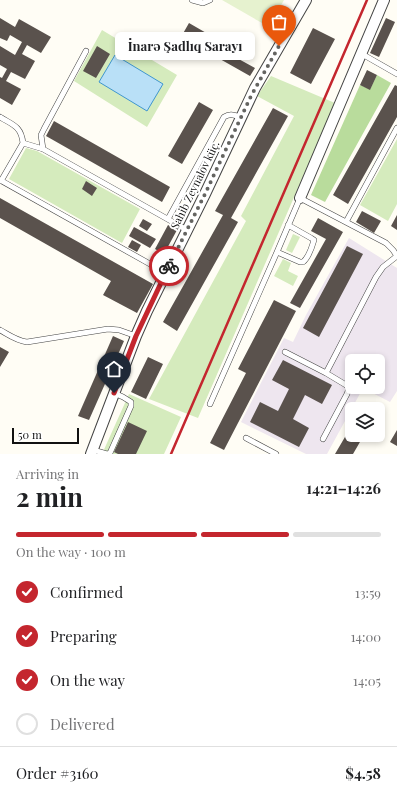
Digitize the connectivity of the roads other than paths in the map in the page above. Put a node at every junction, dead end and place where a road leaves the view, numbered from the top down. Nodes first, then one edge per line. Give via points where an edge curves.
1 (192, 0) edge
2 (210, 0) edge
3 (306, 0) edge
4 (384, 0) edge
5 (86, 51) dead end
6 (362, 54) junction
7 (397, 74) edge
8 (0, 117) edge
9 (241, 117) junction
10 (397, 128) edge
11 (23, 143) junction
12 (43, 149) junction
13 (0, 181) edge
14 (300, 198) junction
15 (168, 219) junction
16 (346, 222) junction
17 (288, 225) junction
18 (187, 230) junction
19 (277, 252) junction
20 (397, 256) edge
21 (166, 273) junction
22 (0, 330) edge
23 (136, 336) junction
24 (285, 352) dead end
25 (326, 373) junction
26 (114, 393) junction
27 (210, 404) dead end
28 (246, 438) dead end
29 (323, 439) dead end
30 (92, 452) edge
31 (276, 454) edge

1 - 2 lane via 203,3
3 - 9 street, Sahib Zeynalov küç. via 265,69
4 - 6 street
5 - 12 lane via 44,128
6 - 7 lane
6 - 14 street
8 - 11 lane via 20,131
9 - 15 lane via 231,114 224,117
9 - 18 street, Sahib Zeynalov küç.
10 - 16 lane
11 - 12 lane
11 - 13 lane
12 - 15 lane
13 - 21 lane
14 - 16 lane
14 - 17 lane
15 - 18 lane
16 - 20 lane via 386,243
17 - 19 lane
17 - 19 lane via 314,240 313,244 303,262
18 - 21 street, Sahib Zeynalov küç.
19 - 27 lane
20 - 25 lane via 383,267 376,278
21 - 23 street, Sahib Zeynalov küç.
22 - 23 lane via 27,342 108,329
23 - 26 street, Sahib Zeynalov küç.
24 - 25 lane
25 - 29 lane via 349,388
26 - 30 street, Sahib Zeynalov küç.
26 - 30 lane via 131,402 131,406 110,453
28 - 31 lane

